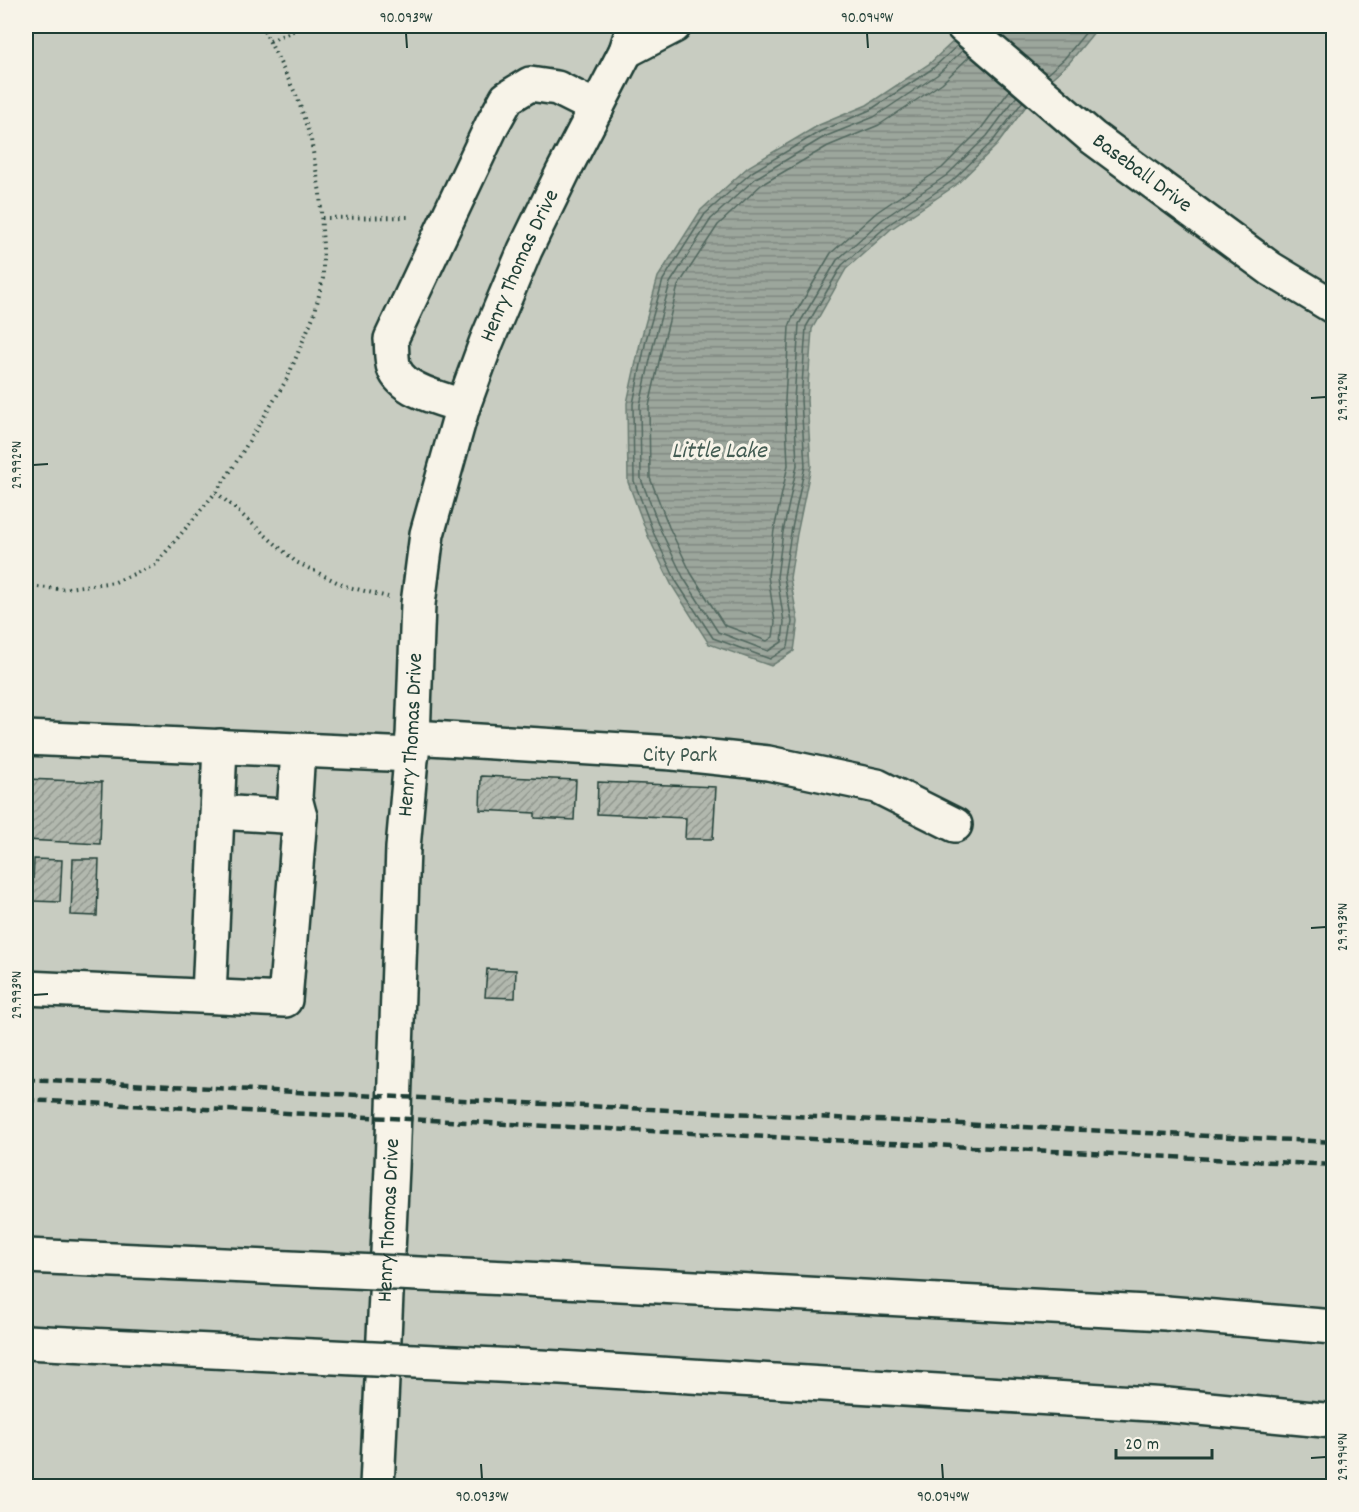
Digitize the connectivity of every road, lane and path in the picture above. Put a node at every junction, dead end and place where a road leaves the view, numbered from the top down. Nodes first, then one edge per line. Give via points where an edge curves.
1 (262, 26) edge
2 (304, 26) edge
3 (674, 26) edge
4 (963, 26) edge
5 (630, 38) edge
6 (270, 41) junction
7 (597, 108) junction
8 (449, 217) junction
9 (322, 218) junction
10 (1334, 307) edge
11 (463, 406) junction
12 (216, 492) junction
13 (26, 586) edge
14 (418, 604) junction
15 (26, 738) edge
16 (220, 746) junction
17 (412, 746) junction
18 (297, 750) junction
19 (218, 812) junction
20 (300, 817) junction
21 (955, 825) dead end
22 (26, 988) edge
23 (209, 996) junction
24 (26, 1256) edge
25 (1334, 1327) edge
26 (26, 1342) edge
27 (1334, 1421) edge
28 (377, 1486) edge

1 - 6 path
2 - 6 path
3 - 5 main road
4 - 10 main road, Baseball Drive via 1092,137 1271,269
5 - 7 main road, Henry Thomas Drive
6 - 9 path via 298,99 311,140
7 - 8 main road via 557,88 530,84 507,98
7 - 11 main road, Henry Thomas Drive via 525,250
8 - 9 path
8 - 11 main road via 391,339 393,367 400,379 419,392
9 - 12 path via 323,278 315,312 287,379
11 - 14 main road, Henry Thomas Drive via 427,534
12 - 13 path via 155,565 115,582 59,589
12 - 14 path via 296,562 345,586
14 - 17 main road, Henry Thomas Drive
15 - 16 main road
16 - 18 main road
16 - 19 main road
17 - 18 main road
17 - 21 main road via 673,753 768,763 877,786
17 - 28 main road, Henry Thomas Drive via 403,848
18 - 20 main road via 295,798
19 - 20 main road
19 - 23 main road
20 - 23 main road via 285,1000
22 - 23 main road
24 - 25 main road, bridge via 1166,1313
26 - 27 main road, bridge via 572,1368 1167,1405

